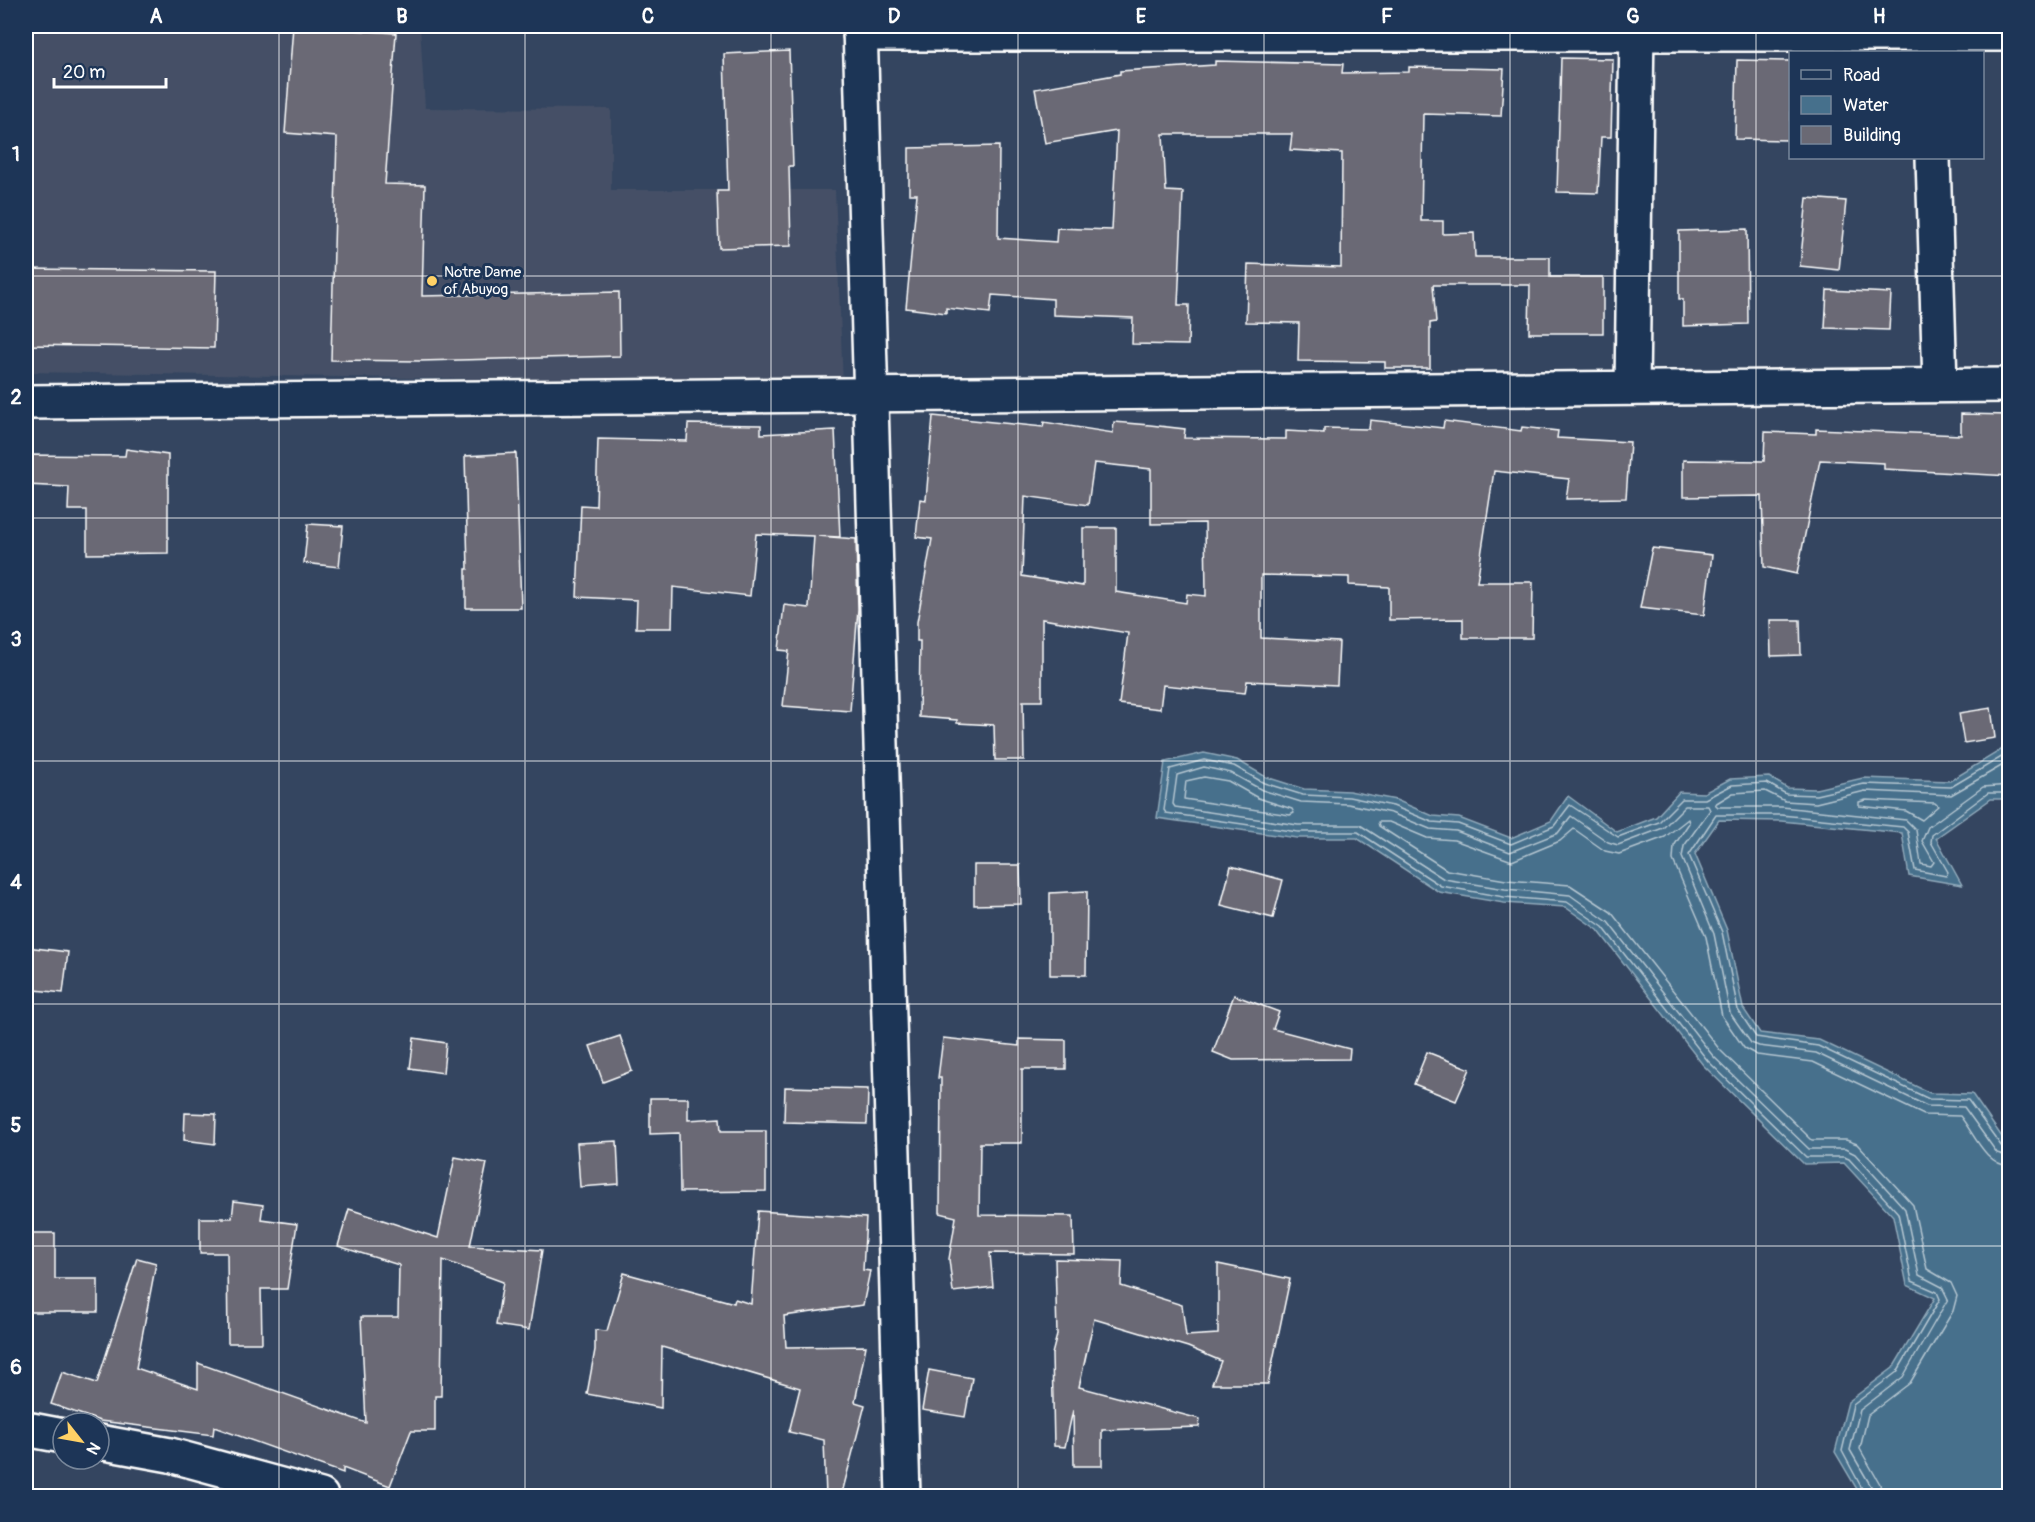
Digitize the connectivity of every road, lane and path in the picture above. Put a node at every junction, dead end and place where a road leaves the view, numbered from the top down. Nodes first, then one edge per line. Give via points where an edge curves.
1 (860, 30) edge
2 (1637, 31) edge
3 (2010, 34) edge
4 (1930, 38) edge
5 (1934, 159) edge
6 (1940, 384) junction
7 (2010, 385) edge
8 (1632, 388) junction
9 (873, 396) junction
10 (26, 402) edge
11 (26, 1429) edge
12 (51, 1434) edge
13 (111, 1444) edge
14 (321, 1497) edge
15 (903, 1497) edge

1 - 2 street
1 - 9 street
2 - 4 street
2 - 8 street
3 - 4 street
5 - 6 street
6 - 7 street
6 - 8 street
8 - 9 street
9 - 10 street
9 - 15 street
11 - 12 street
13 - 14 street via 170,1455

